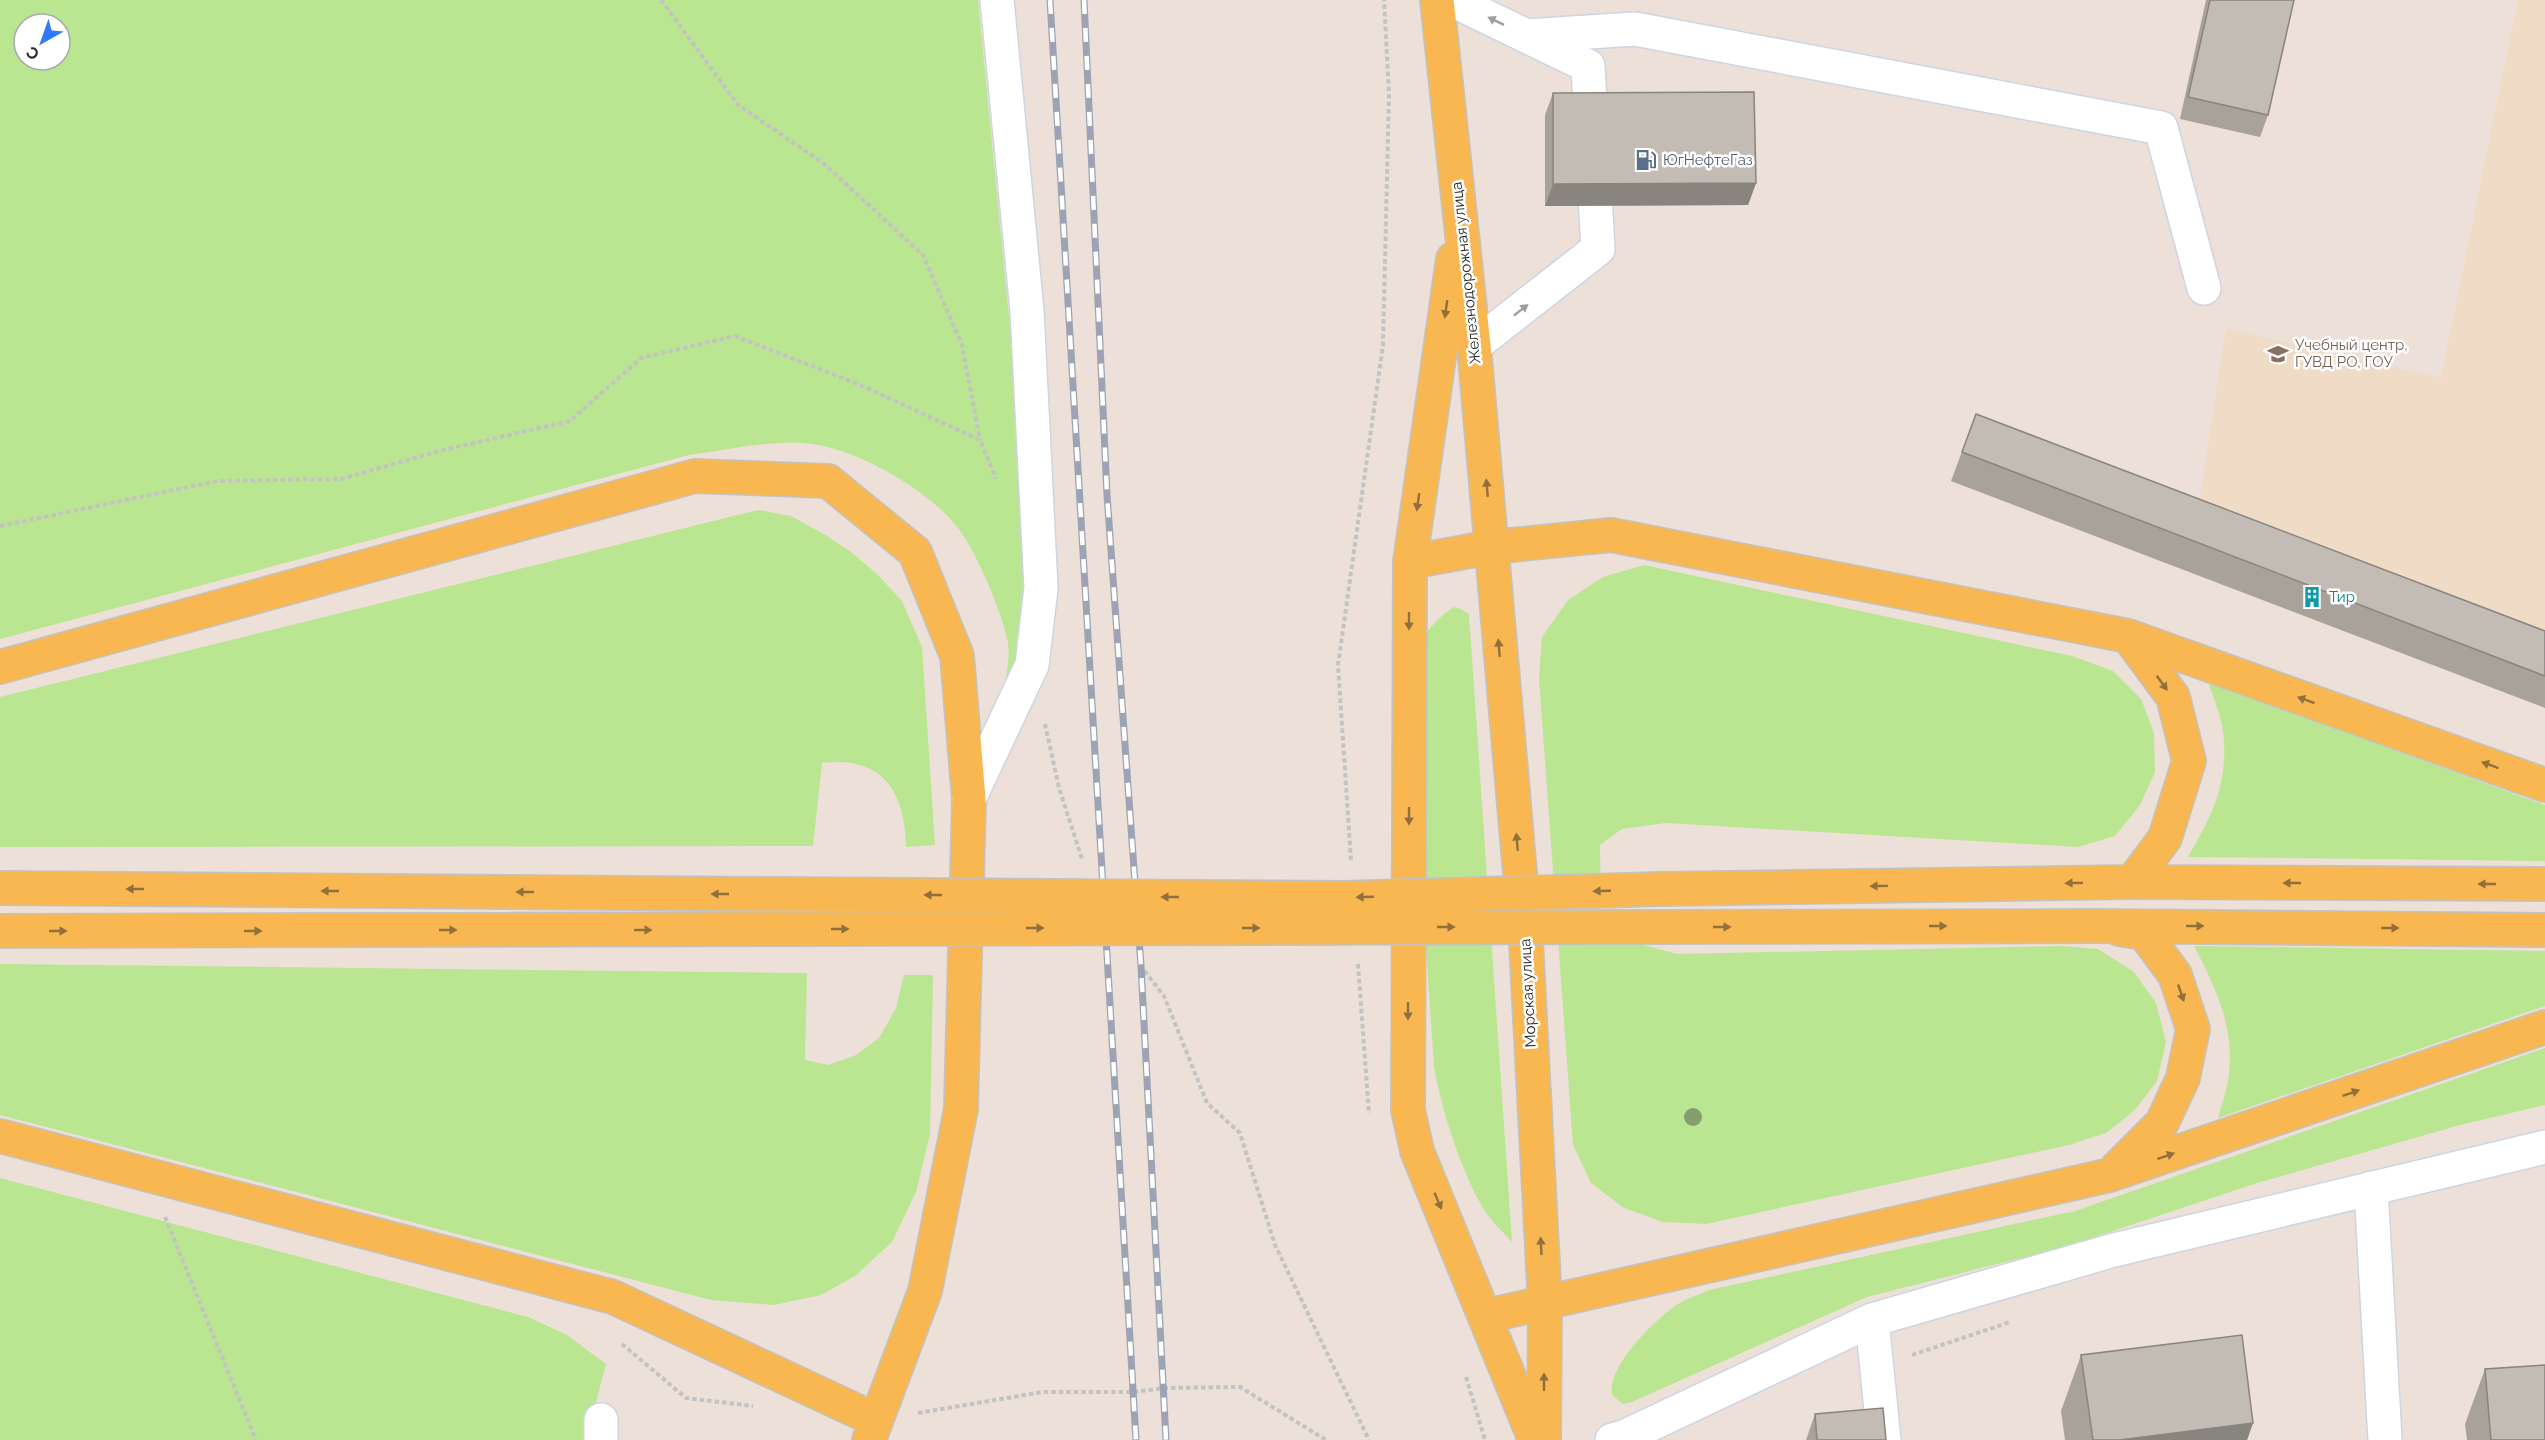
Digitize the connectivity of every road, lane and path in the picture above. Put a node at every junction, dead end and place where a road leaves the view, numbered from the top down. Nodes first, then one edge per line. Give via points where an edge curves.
1 (661, 0) edge
2 (997, 0) edge
3 (1437, 0) edge
4 (1452, 0) edge
5 (1526, 36) junction
6 (1460, 210) junction
7 (2204, 288) dead end
8 (1474, 346) junction
9 (980, 440) junction
10 (998, 482) dead end
11 (0, 526) edge
12 (1492, 547) junction
13 (1410, 562) junction
14 (2128, 636) junction
15 (0, 667) edge
16 (1044, 721) dead end
17 (2545, 785) edge
18 (969, 799) junction
19 (1085, 867) dead end
20 (2132, 882) junction
21 (2545, 884) edge
22 (0, 888) edge
23 (2094, 926) junction
24 (2545, 930) edge
25 (0, 932) edge
26 (1133, 958) dead end
27 (2545, 1027) edge
28 (0, 1136) edge
29 (2545, 1147) edge
30 (2110, 1175) junction
31 (2371, 1188) junction
32 (164, 1213) dead end
33 (1545, 1304) junction
34 (1486, 1316) junction
35 (1872, 1320) junction
36 (1042, 1392) dead end
37 (872, 1430) edge
38 (256, 1440) edge
39 (1326, 1440) edge
40 (1369, 1440) edge
41 (1535, 1440) edge
42 (1544, 1440) edge
43 (1612, 1440) edge
44 (1884, 1440) edge
45 (2385, 1440) edge

1 - 9 path via 738,105 823,163 923,255 962,345
2 - 18 street via 1027,311 1041,588 1032,665
3 - 6 main road, Железнодорожная улица
5 -> 4 street
5 - 7 street via 1635,29 2161,128
8 -> 5 street via 1598,249 1587,66
6 - 8 main road, Железнодорожная улица
6 -> 13 main road
12 -> 8 main road, Железнодорожная улица
9 - 10 path
9 - 11 path via 858,384 735,336 641,358 570,421 340,479 218,481
12 - 13 main road
12 - 14 main road via 1611,535
33 -> 12 main road, Морская улица via 1526,942
13 -> 34 main road via 1408,1110 1417,1151
17 -> 14 main road
14 -> 20 main road via 2173,697 2189,761 2165,838
15 - 18 main road via 695,476 828,481 915,552 957,656
16 - 19 path via 1059,788
18 - 37 main road via 961,1109 925,1292
21 -> 20 main road
20 -> 22 main road, bridge via 1345,898
23 -> 24 main road
25 -> 23 main road, bridge
23 -> 30 main road via 2144,933 2175,975 2193,1029 2183,1078 2162,1124
26 - 40 path via 1164,996 1207,1103 1240,1133 1275,1245
30 -> 27 main road
28 - 37 main road via 613,1297
29 - 31 street
30 - 33 main road
31 - 35 street via 2114,1250
31 - 45 street
32 - 38 path
33 - 34 main road
42 -> 33 main road, Морская улица
34 - 41 main road
35 - 43 street
35 - 44 street
36 - 39 path via 1240,1386

